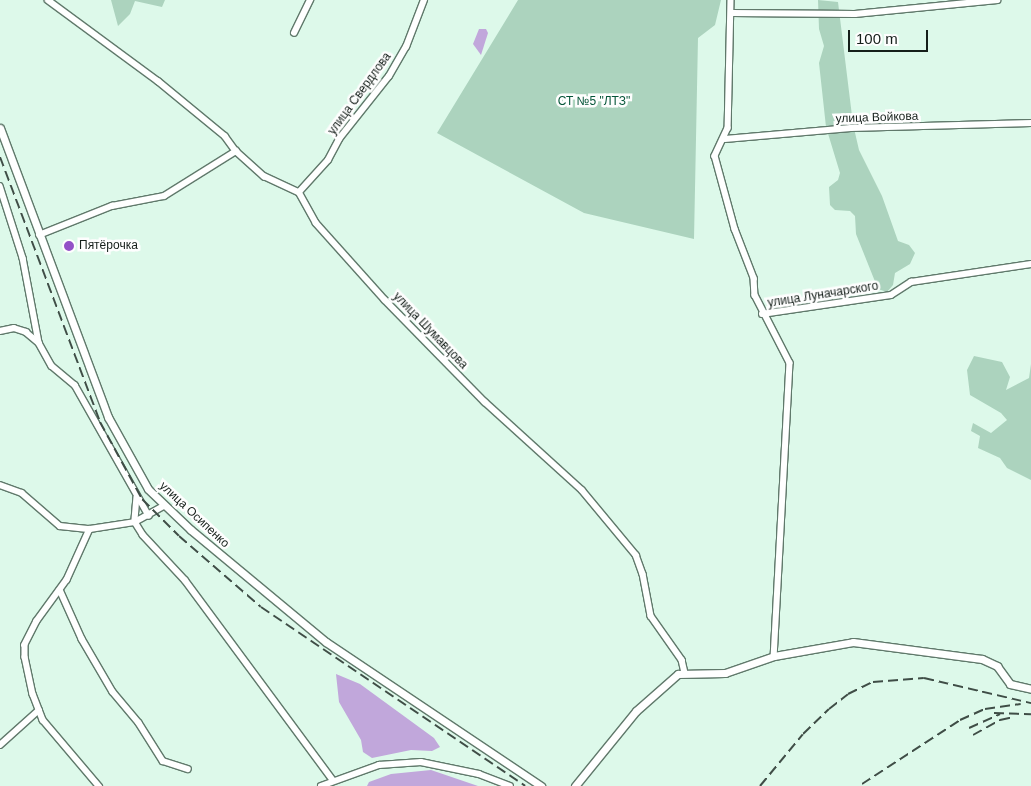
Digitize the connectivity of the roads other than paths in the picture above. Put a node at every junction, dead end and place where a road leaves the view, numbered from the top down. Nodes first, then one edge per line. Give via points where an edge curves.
1 (48, 0) edge
2 (310, 0) edge
3 (424, 0) edge
4 (731, 0) edge
5 (997, 0) edge
6 (977, 1) edge
7 (732, 13) junction
8 (294, 33) dead end
9 (1031, 123) edge
10 (0, 128) edge
11 (725, 139) junction
12 (236, 151) junction
13 (0, 186) edge
14 (300, 192) junction
15 (40, 235) junction
16 (1031, 264) edge
17 (762, 314) junction
18 (0, 331) edge
19 (39, 343) junction
20 (0, 485) edge
21 (138, 497) junction
22 (164, 506) junction
23 (149, 516) junction
24 (135, 522) junction
25 (90, 529) junction
26 (60, 590) junction
27 (774, 656) junction
28 (685, 673) junction
29 (1031, 689) edge
30 (39, 710) junction
31 (0, 745) edge
32 (188, 769) dead end
33 (333, 780) junction
34 (99, 786) edge
35 (321, 786) edge
36 (510, 786) edge
37 (541, 786) edge
38 (575, 786) edge

1 - 12 street via 225,136
2 - 8 street
3 - 14 street, улица Свердлова via 406,47 389,76 339,139 328,160
4 - 7 street
5 - 6 street
6 - 7 street via 855,14
7 - 11 street via 728,24
9 - 11 street, улица Войкова via 851,128
10 - 15 street, улица Осипенко
11 - 17 street via 715,156
12 - 14 street via 264,176
12 - 15 street via 164,196 112,206
13 - 19 street via 23,258
14 - 28 street, улица Шумавцова via 316,223 385,300 485,402 602,511 636,555 651,616 682,660
15 - 22 street, улица Осипенко via 108,417 136,471
16 - 17 street, улица Луначарского via 911,282 891,295
17 - 27 street via 790,363
18 - 19 street via 14,328 26,332
19 - 21 street via 52,366 84,397
20 - 25 street via 22,493 60,526
21 - 23 street
21 - 24 street
22 - 23 street
22 - 37 street, улица Осипенко via 326,642
23 - 24 street
24 - 25 street
24 - 33 street via 184,580
25 - 26 street
26 - 30 street via 37,621 26,645 30,685
26 - 32 street via 82,639 113,692 139,723 163,761
27 - 28 street via 725,673
27 - 29 street via 854,642 972,657 997,666 1010,684
28 - 38 street via 671,678 636,711
30 - 31 street
30 - 34 street via 43,720
33 - 35 street
33 - 36 street via 379,765 421,762 479,774

